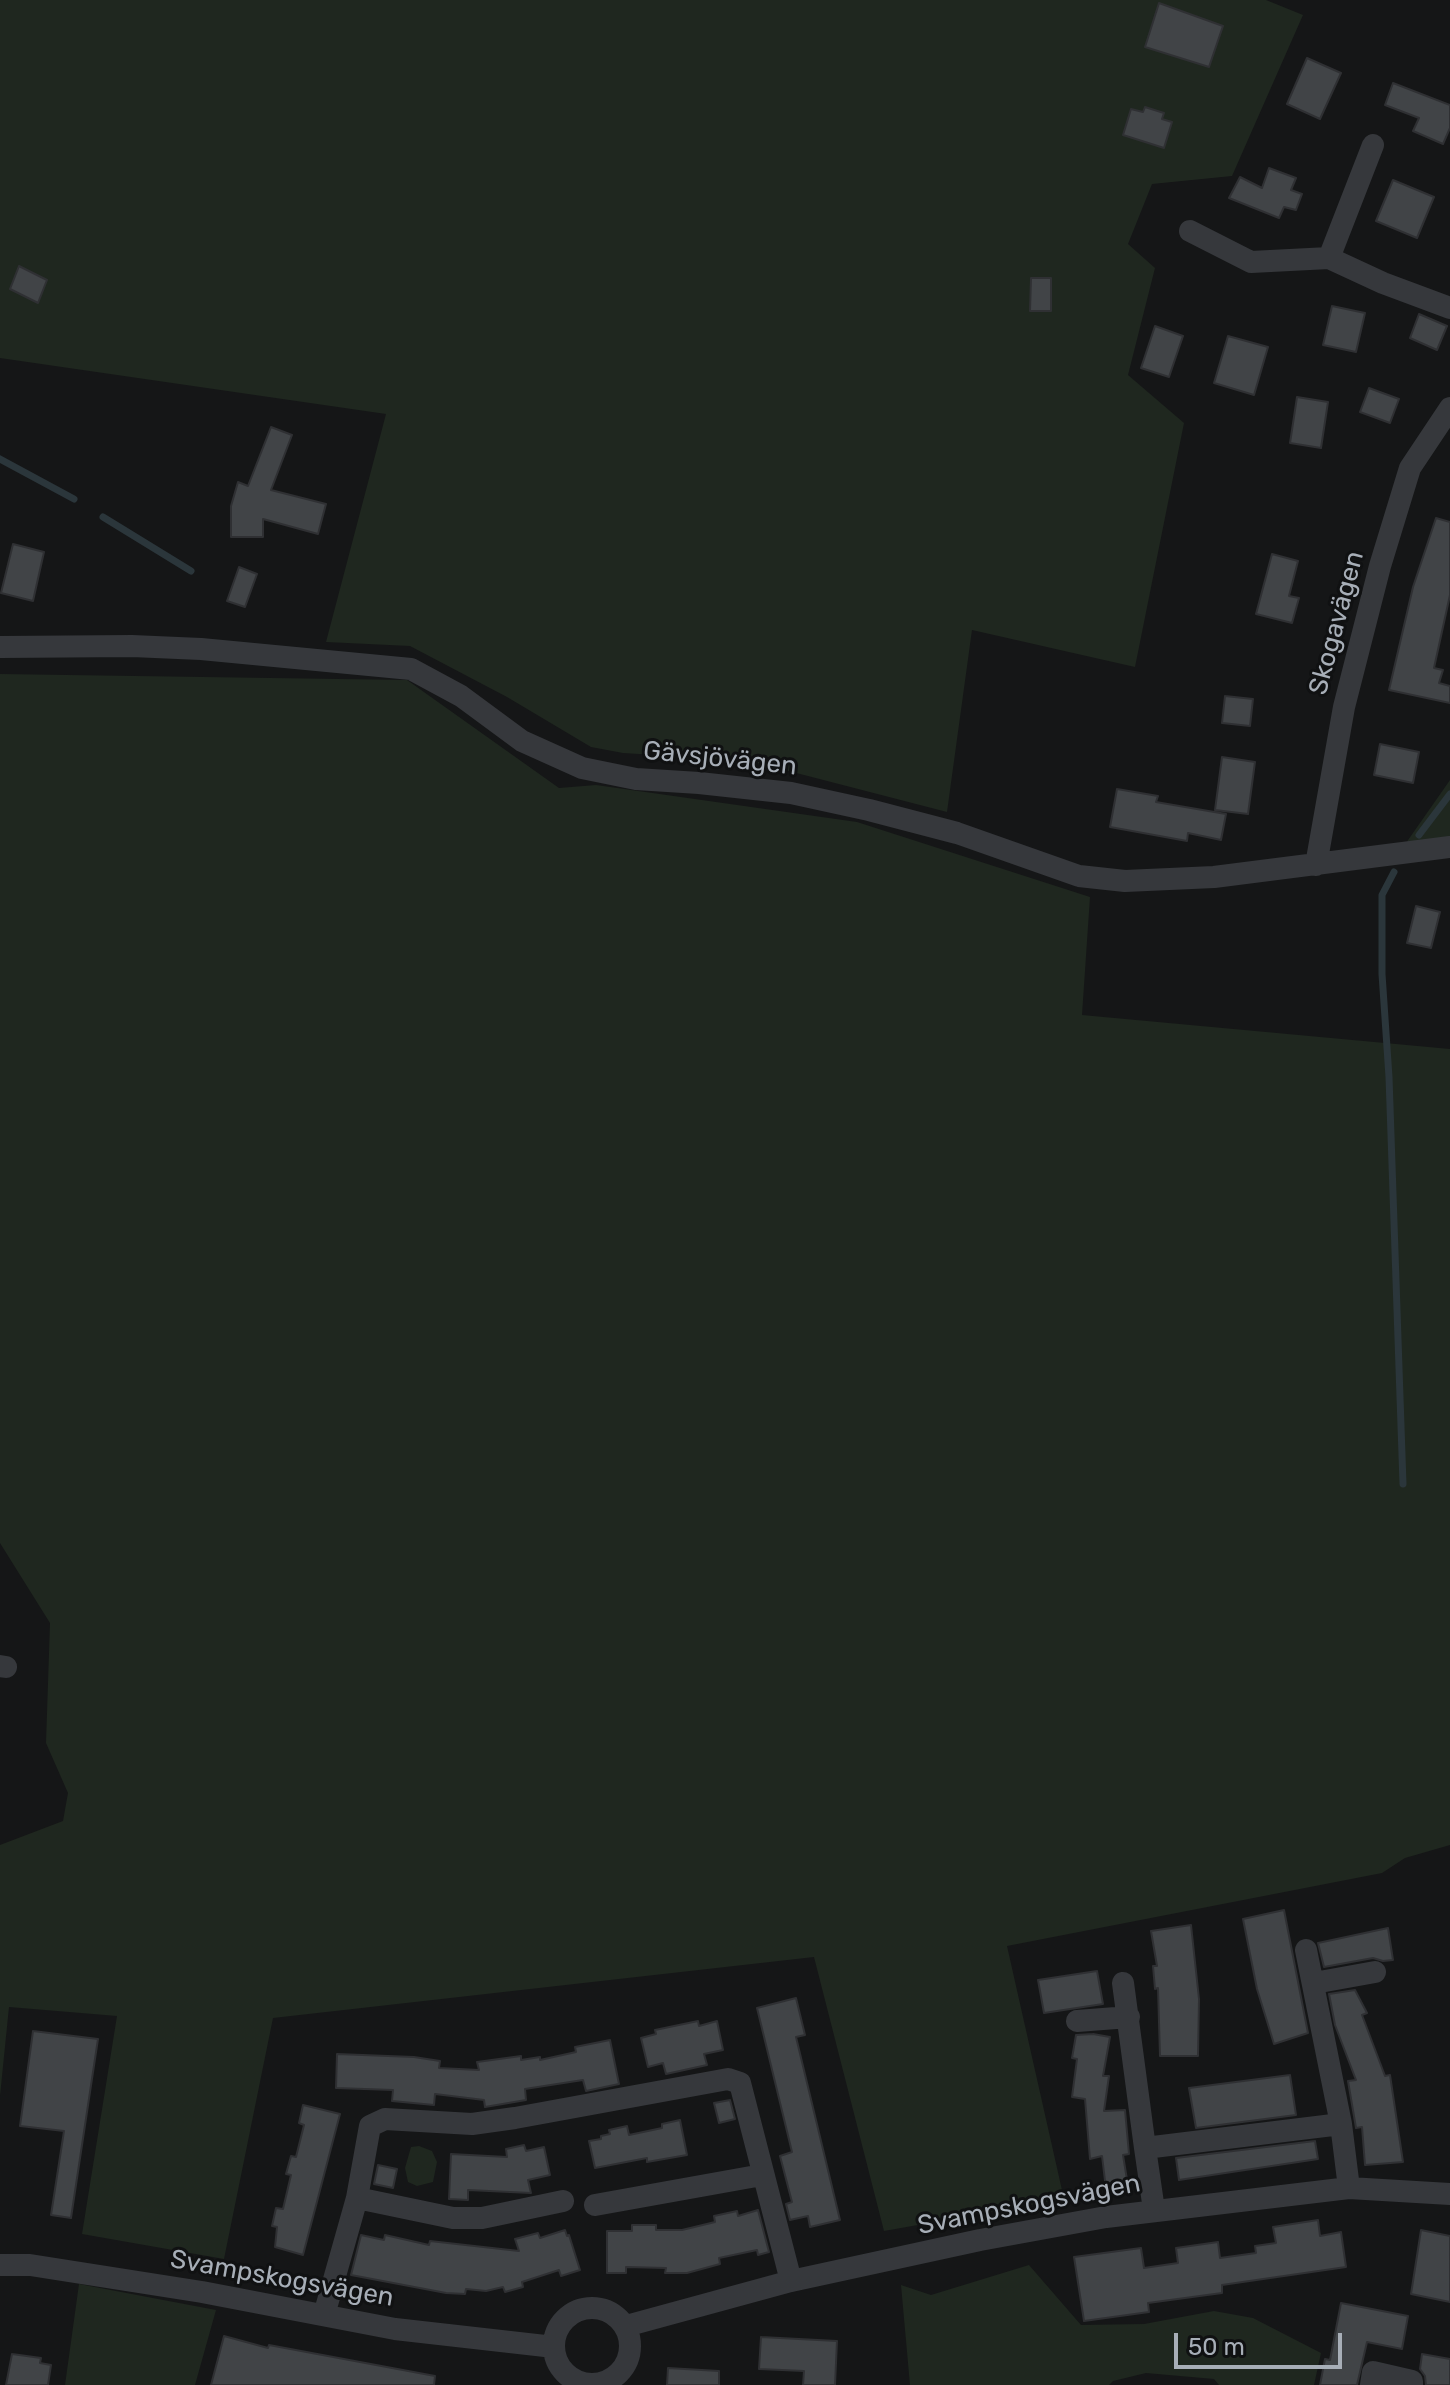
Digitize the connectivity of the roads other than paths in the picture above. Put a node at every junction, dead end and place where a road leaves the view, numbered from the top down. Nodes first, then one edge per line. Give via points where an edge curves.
1 (1373, 145) dead end
2 (1190, 231) dead end
3 (1329, 258) junction
4 (1450, 308) edge
5 (1450, 408) edge
6 (0, 647) edge
7 (1450, 847) edge
8 (1316, 865) junction
9 (1306, 1950) dead end
10 (1375, 1972) dead end
11 (1123, 1983) dead end
12 (1314, 1983) junction
13 (1129, 2017) junction
14 (1077, 2021) dead end
15 (1341, 2124) junction
16 (1145, 2148) junction
17 (762, 2175) junction
18 (1349, 2188) junction
19 (1450, 2194) edge
20 (357, 2198) junction
21 (563, 2201) dead end
22 (595, 2205) dead end
23 (1154, 2210) junction
24 (0, 2265) edge
25 (791, 2281) junction
26 (324, 2315) junction
27 (626, 2326) junction
28 (554, 2347) junction
29 (585, 2384) edge
30 (1371, 2385) edge
31 (1412, 2385) edge

1 - 3 street
2 - 3 street via 1251,262
3 - 4 street
5 - 8 street, Skogavägen via 1410,468 1380,566 1344,707
6 - 8 street, Gävsjövägen via 201,649 411,669 461,696 522,741 582,768 636,779 791,793 957,833 1079,876 1125,881 1214,877
7 - 8 street, Gävsjövägen
9 - 12 street
10 - 12 street
11 - 13 street
12 - 15 street
13 - 14 street
13 - 16 street
15 - 16 street
15 - 18 street
16 - 23 street
17 - 20 street via 740,2083 728,2079 472,2124 385,2119 370,2126
17 - 22 street
17 - 25 street
18 - 19 street, Svampskogsvägen
18 - 23 street, Svampskogsvägen
20 - 21 street via 453,2218 482,2218
20 - 26 street
23 - 25 street, Svampskogsvägen
24 - 26 street, Svampskogsvägen via 30,2265
25 - 27 street, Svampskogsvägen
26 - 28 street, Svampskogsvägen via 395,2329
27 - 28 street via 603,2309 577,2311 564,2320
27 - 29 street via 630,2347 620,2371
28 - 29 street via 562,2369
30 - 31 street via 1373,2372

